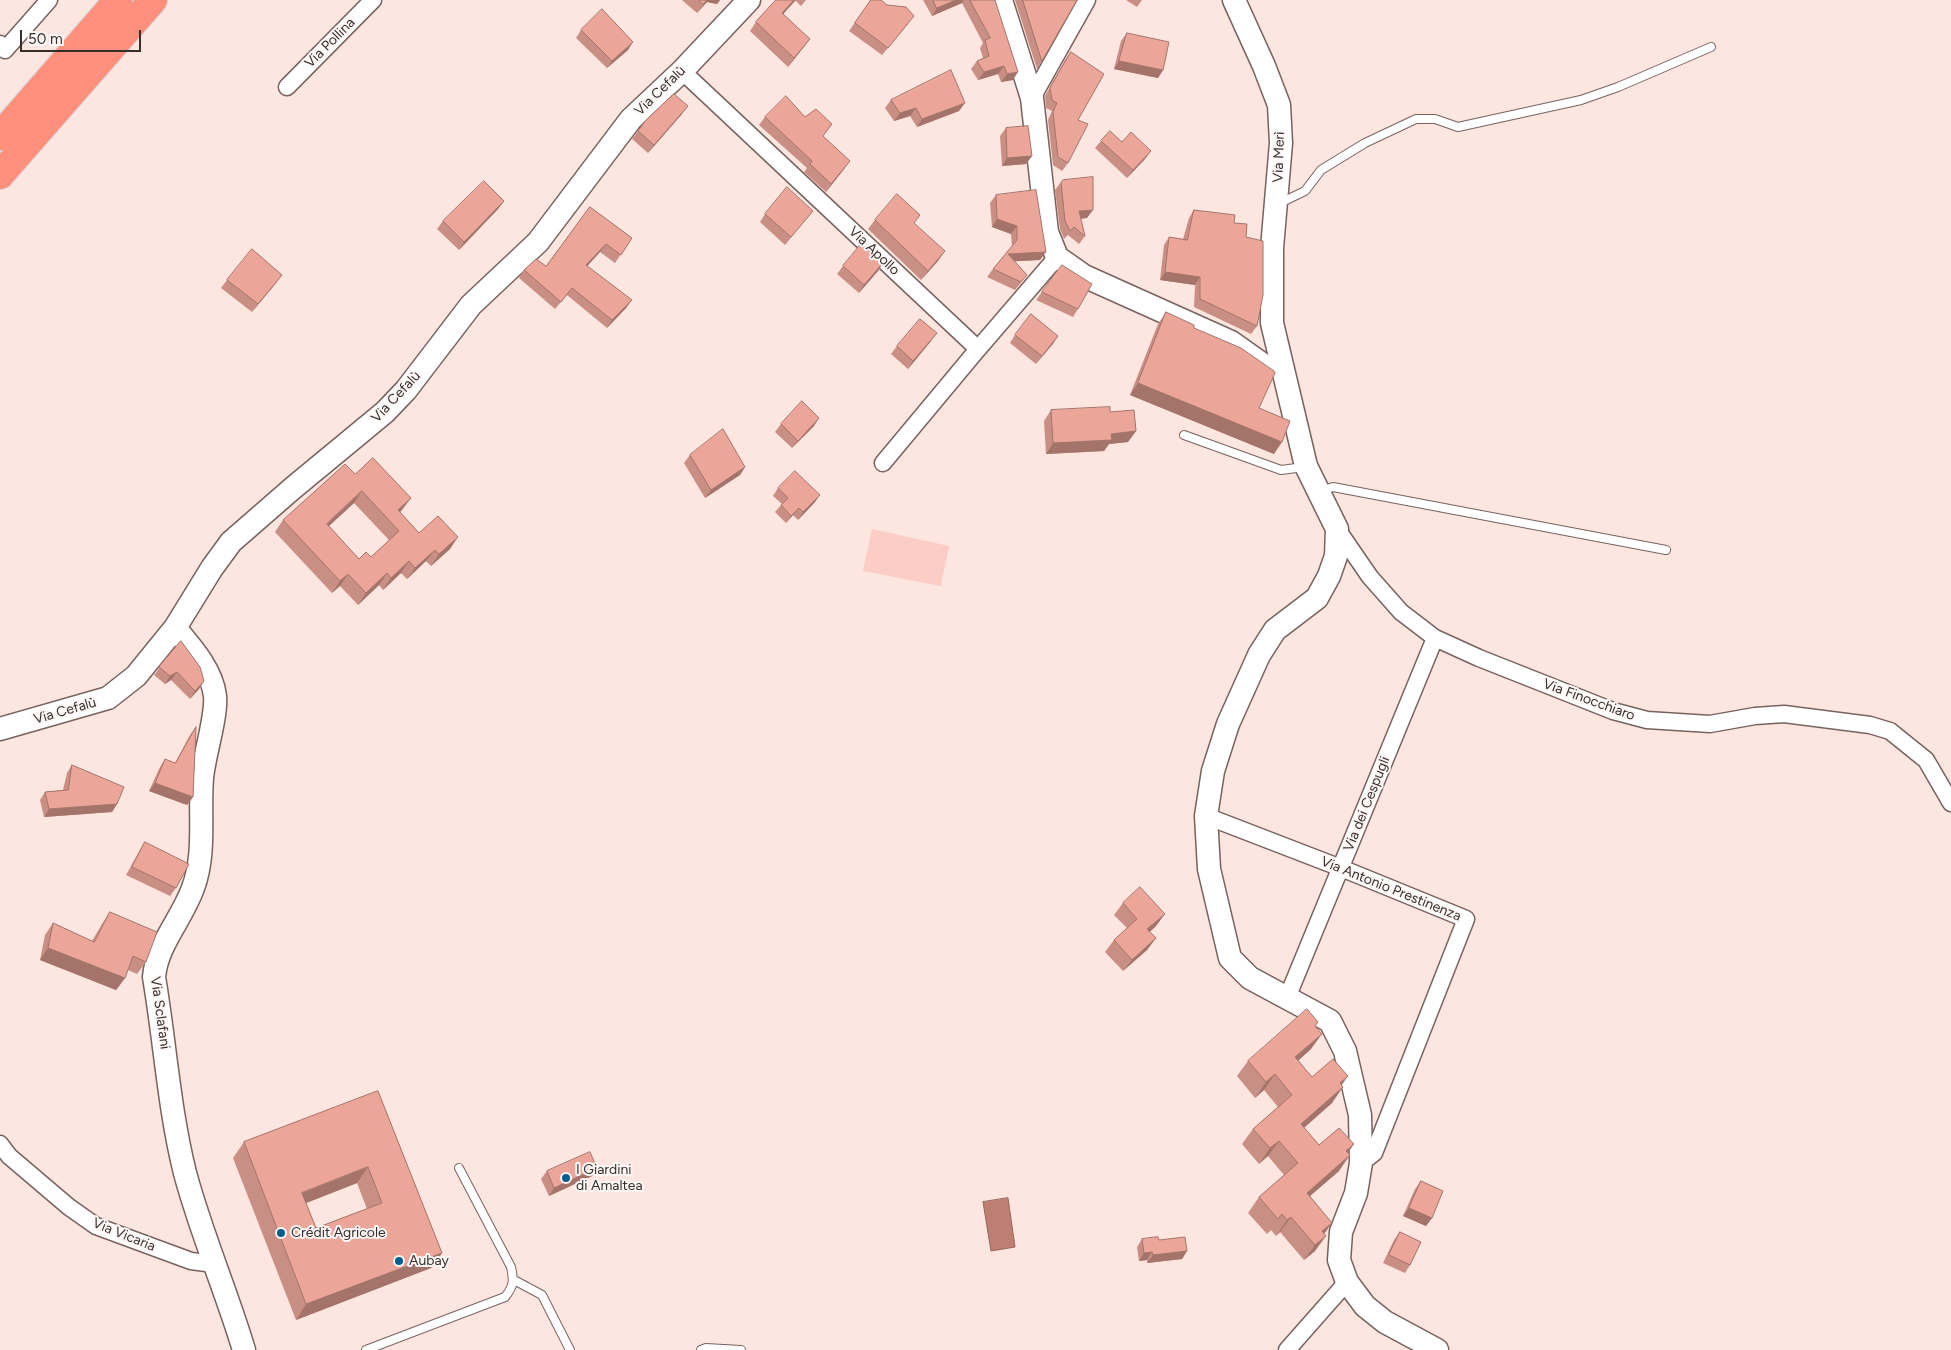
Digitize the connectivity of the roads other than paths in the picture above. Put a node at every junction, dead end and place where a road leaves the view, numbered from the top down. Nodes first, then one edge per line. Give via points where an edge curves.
1 (50, 0) edge
2 (118, 0) edge
3 (153, 0) edge
4 (373, 0) edge
5 (749, 0) edge
6 (1001, 0) edge
7 (1087, 0) edge
8 (1234, 0) edge
9 (0, 44) edge
10 (1711, 47) dead end
11 (682, 70) junction
12 (287, 87) dead end
13 (1032, 98) junction
14 (0, 136) edge
15 (0, 175) edge
16 (1276, 205) junction
17 (1058, 257) junction
18 (1272, 323) junction
19 (1231, 342) junction
20 (978, 349) junction
21 (1290, 393) junction
22 (1184, 435) dead end
23 (883, 463) dead end
24 (1306, 466) junction
25 (1318, 491) junction
26 (1337, 529) junction
27 (1666, 550) dead end
28 (176, 628) junction
29 (1435, 638) junction
30 (0, 729) edge
31 (1951, 803) edge
32 (1206, 816) junction
33 (1341, 868) junction
34 (1287, 998) junction
35 (0, 1144) edge
36 (1360, 1163) junction
37 (459, 1168) dead end
38 (214, 1264) junction
39 (514, 1280) junction
40 (1347, 1282) junction
41 (244, 1350) edge
42 (366, 1350) edge
43 (570, 1350) edge
44 (701, 1350) edge
45 (741, 1350) edge
46 (1287, 1350) edge
47 (1437, 1350) edge

1 - 9 street via 5,50
2 - 14 highway
3 - 15 highway
4 - 12 street, Via Pollina
5 - 11 street, Via Cefalù
6 - 13 street
7 - 13 street
8 - 16 street, Via Merì via 1279,105 1281,143
10 - 16 lane via 1581,100 1458,127 1435,119 1416,118 1365,143 1321,170 1305,191
11 - 20 street, Via Apollo
11 - 28 street, Via Cefalù via 631,118 556,221 471,305 390,407 231,542
13 - 17 street via 1047,232
16 - 18 street, Via Merì via 1272,248
17 - 19 street via 1084,276
17 - 20 street
18 - 19 street via 1256,343
18 - 21 street, Via Merì
19 - 21 street via 1275,373
20 - 23 street
21 - 24 street, Via Merì
22 - 24 lane via 1281,470
24 - 25 street, Via Merì
25 - 26 street, Via Merì
25 - 27 lane via 1333,487
26 - 29 street, Via Finocchiaro via 1370,577 1401,612
26 - 32 street via 1336,556 1317,598 1275,630 1259,655 1228,724 1213,771
28 - 30 street, Via Cefalù via 136,676 108,698
28 - 38 street, Via Sclafani via 195,652 209,677 215,697 202,779 199,868 185,908 155,962 154,977 178,1139
29 - 31 street, Via Finocchiaro via 1613,711 1647,720 1710,724 1784,714 1870,725 1890,731 1926,760
29 - 33 street, Via dei Cespugli
32 - 33 street, Via Antonio Prestinenza
32 - 34 street via 1209,869 1230,958 1250,978
33 - 34 street, Via dei Cespugli
33 - 36 street, Via Antonio Prestinenza via 1466,919 1374,1153
34 - 36 street via 1330,1021 1345,1051 1360,1115
35 - 38 street, Via Vicaria via 9,1156 96,1226 191,1261
36 - 40 street via 1356,1193 1341,1232 1339,1260
37 - 39 lane via 511,1267
38 - 41 street, Via Sclafani
39 - 42 lane via 505,1297
39 - 43 lane via 542,1295
40 - 46 street
40 - 47 street via 1365,1306 1385,1322
44 - 45 lane

